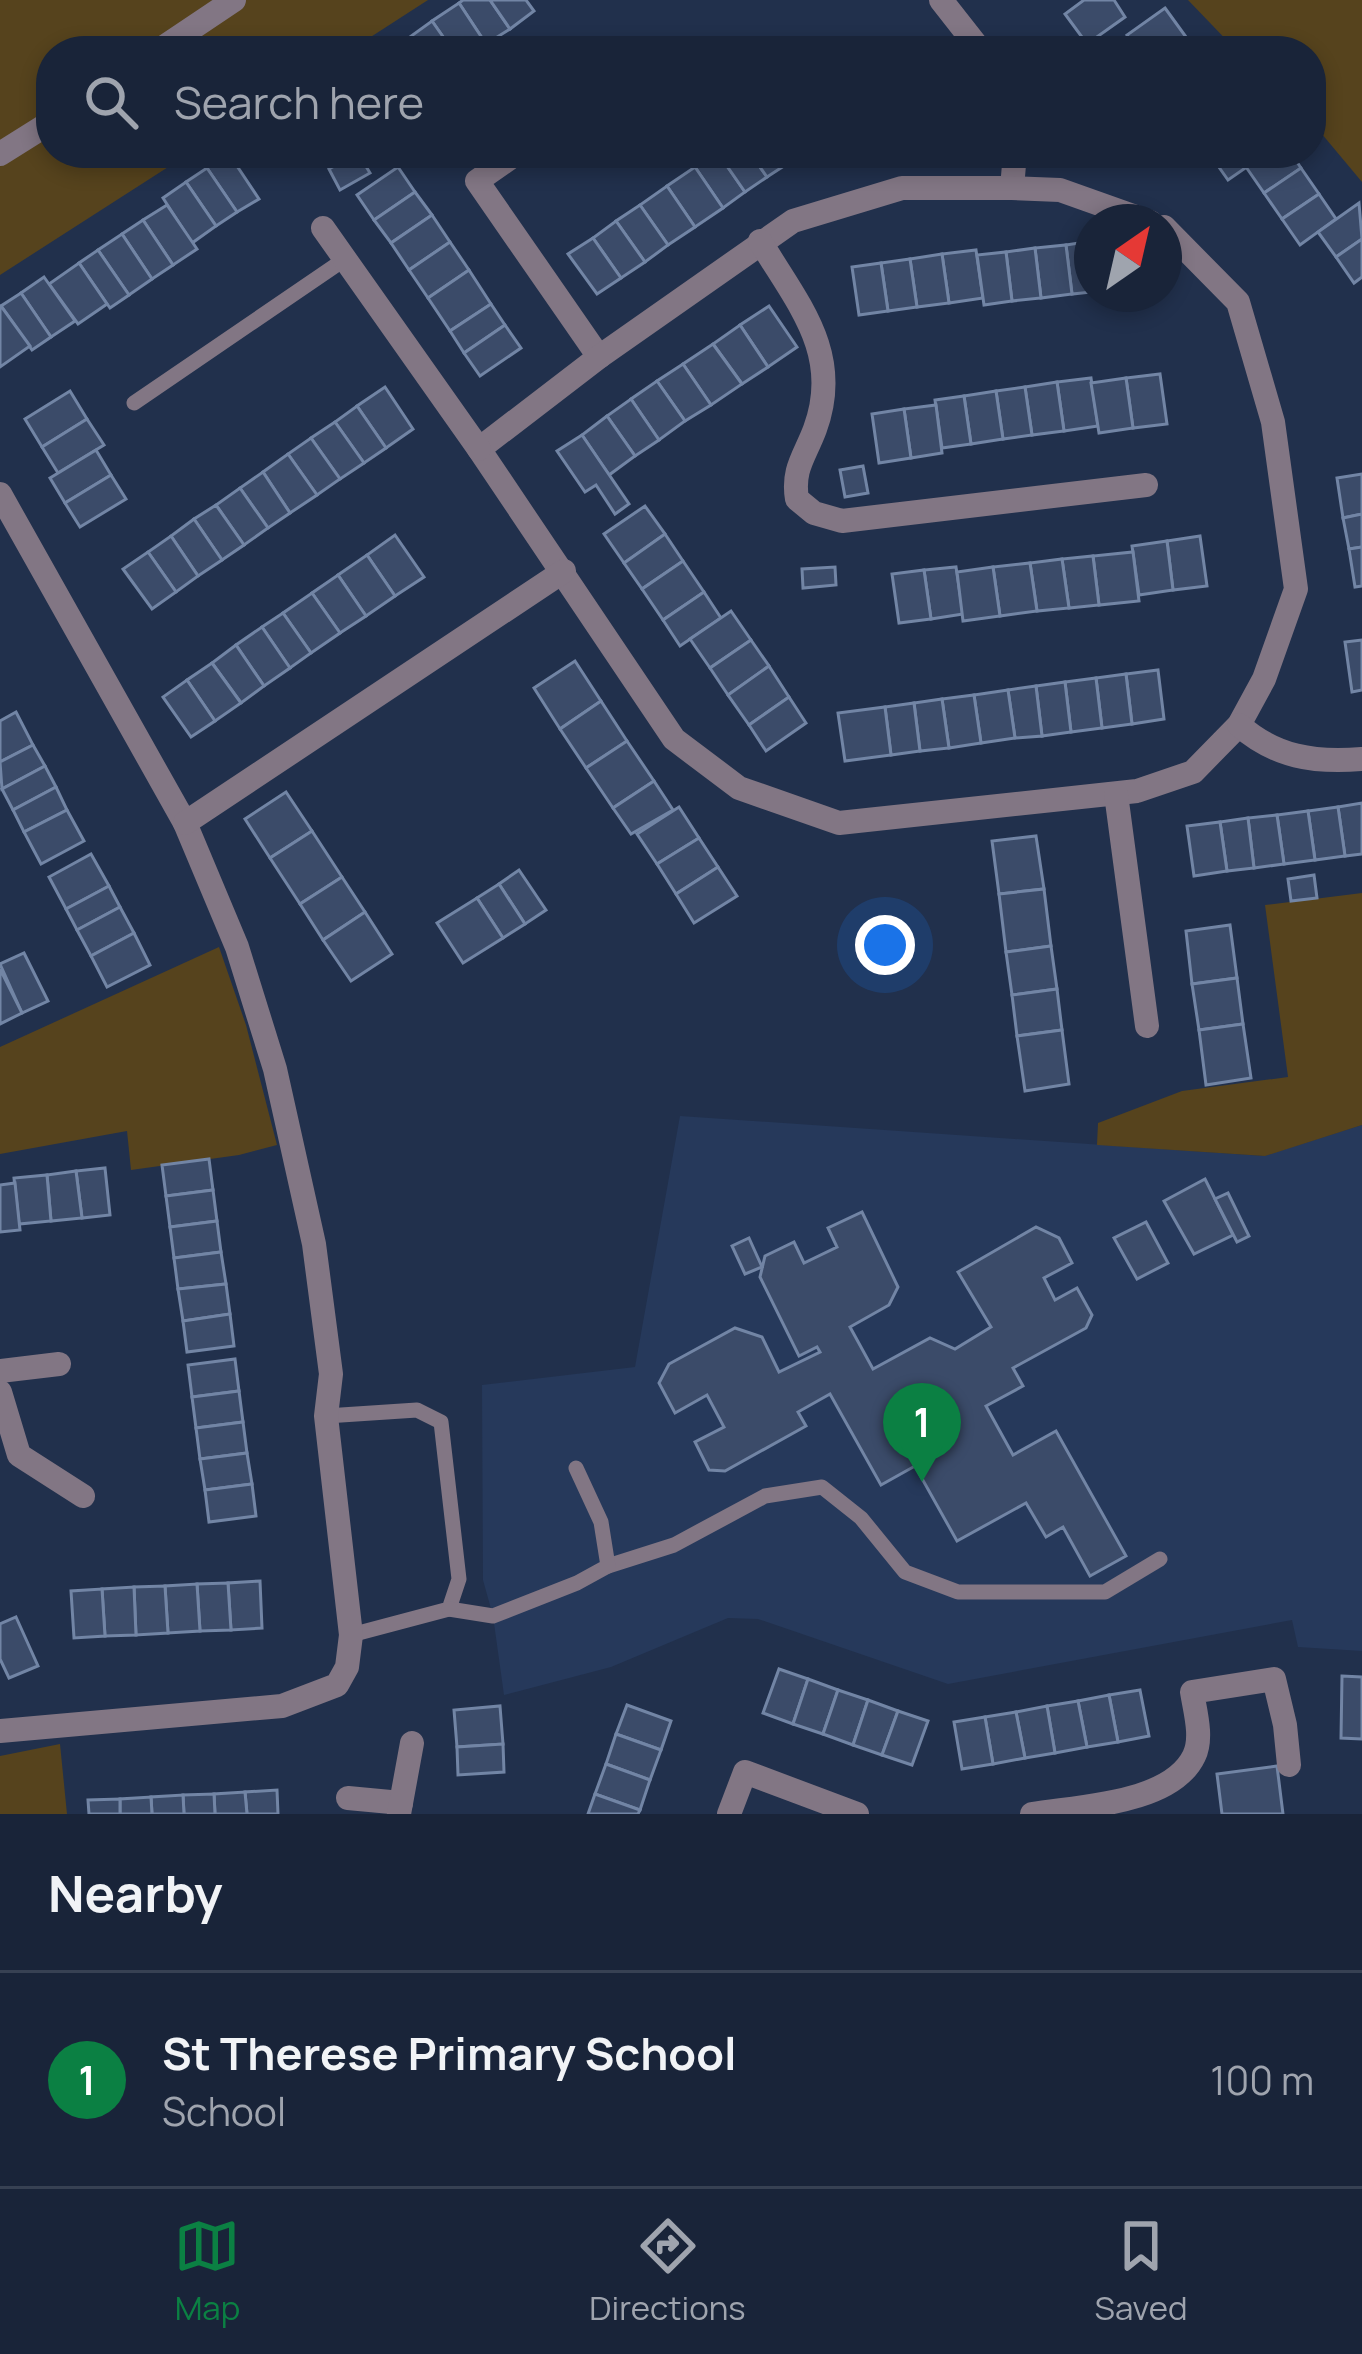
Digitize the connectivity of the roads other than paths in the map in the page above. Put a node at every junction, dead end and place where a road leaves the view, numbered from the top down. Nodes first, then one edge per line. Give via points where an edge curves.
1 (235, 0) edge
2 (940, 0) edge
3 (181, 36) edge
4 (969, 36) edge
5 (36, 131) edge
6 (0, 154) edge
7 (496, 168) edge
8 (1014, 168) edge
9 (1012, 188) junction
10 (1099, 204) edge
11 (323, 228) dead end
12 (760, 241) junction
13 (1182, 245) edge
14 (345, 259) junction
15 (599, 357) junction
16 (134, 403) dead end
17 (479, 449) junction
18 (1146, 484) dead end
19 (0, 494) edge
20 (564, 571) junction
21 (1239, 725) junction
22 (1362, 759) edge
23 (1116, 794) junction
24 (184, 823) junction
25 (1147, 1026) dead end
26 (59, 1364) dead end
27 (0, 1371) edge
28 (0, 1392) edge
29 (326, 1416) junction
30 (576, 1468) dead end
31 (83, 1496) dead end
32 (1160, 1559) dead end
33 (608, 1565) junction
34 (449, 1609) junction
35 (351, 1635) junction
36 (0, 1731) edge
37 (412, 1743) dead end
38 (1289, 1765) dead end
39 (348, 1798) dead end
40 (1147, 1804) edge
41 (400, 1808) edge
42 (729, 1814) edge
43 (857, 1814) edge
44 (1032, 1814) edge

1 - 3 street
2 - 4 street
5 - 6 street
7 - 15 street via 477,181
8 - 9 street
9 - 10 street via 1060,190
9 - 12 street via 902,188 793,221
11 - 14 street
12 - 15 street
12 - 18 street via 824,358 815,429 794,477 796,499 814,514 842,521
13 - 21 street via 1238,302 1273,422 1296,589
14 - 16 lane
14 - 17 street
15 - 17 street
17 - 20 street
19 - 24 street
20 - 23 street via 674,739 739,788 838,823
20 - 24 street
21 - 22 street via 1280,754
21 - 23 street via 1193,772
23 - 25 street
24 - 29 street via 237,947 275,1069 314,1244 331,1374
26 - 27 street
28 - 31 street via 19,1455
29 - 34 lane via 418,1410 441,1423 459,1579
29 - 35 street
30 - 33 lane via 602,1522
32 - 33 lane via 1106,1592 958,1592 904,1572 861,1518 822,1487 765,1496 674,1545
33 - 34 lane via 493,1616
34 - 35 lane
35 - 36 street via 338,1685 282,1706
37 - 41 street
38 - 40 street via 1274,1679 1192,1692 1196,1753
39 - 41 street
40 - 44 street
42 - 43 street via 745,1772

